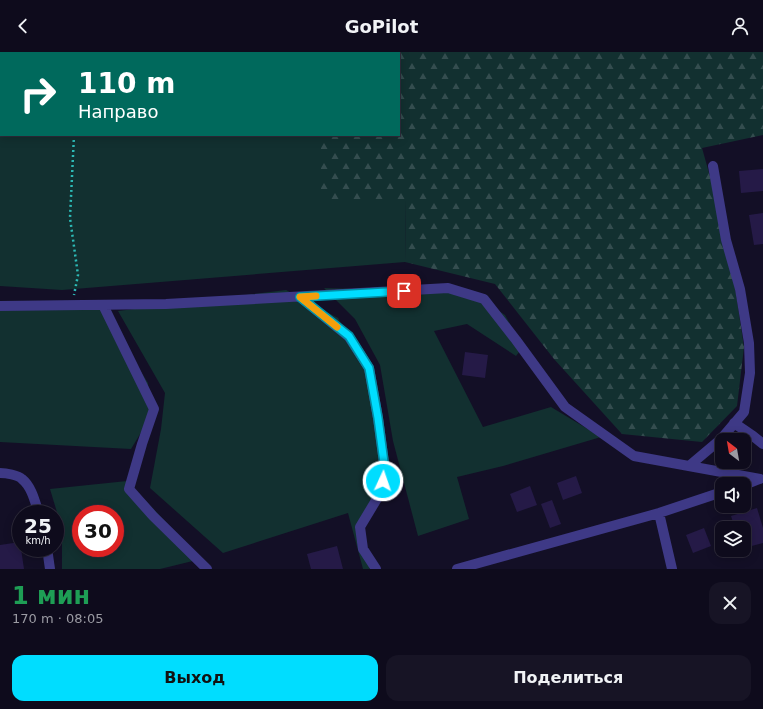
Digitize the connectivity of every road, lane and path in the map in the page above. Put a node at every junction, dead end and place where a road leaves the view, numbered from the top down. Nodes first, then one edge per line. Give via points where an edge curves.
1 (74, 136) edge
2 (713, 166) dead end
3 (300, 297) junction
4 (103, 305) junction
5 (0, 306) edge
6 (71, 306) junction
7 (734, 423) junction
8 (763, 444) edge
9 (689, 466) junction
10 (0, 473) edge
11 (761, 479) edge
12 (751, 483) edge
13 (715, 494) edge
14 (36, 505) edge
15 (659, 513) junction
16 (48, 557) edge
17 (50, 569) edge
18 (207, 569) edge
19 (376, 569) edge
20 (457, 569) edge
21 (672, 569) edge

1 - 6 path via 70,218 78,275
2 - 7 street via 726,240 740,289 749,342 750,373 744,412
3 - 4 street
3 - 9 street via 448,288 484,300 565,407 634,456
3 - 19 street via 349,336 369,368 385,470 381,492 360,527 363,549
4 - 6 street
4 - 18 street via 154,409 129,489
5 - 6 street
7 - 8 street
7 - 9 street via 721,439
9 - 11 street
10 - 14 street via 21,478 32,492
11 - 12 street
13 - 15 street
15 - 20 street
15 - 21 street
16 - 17 street

